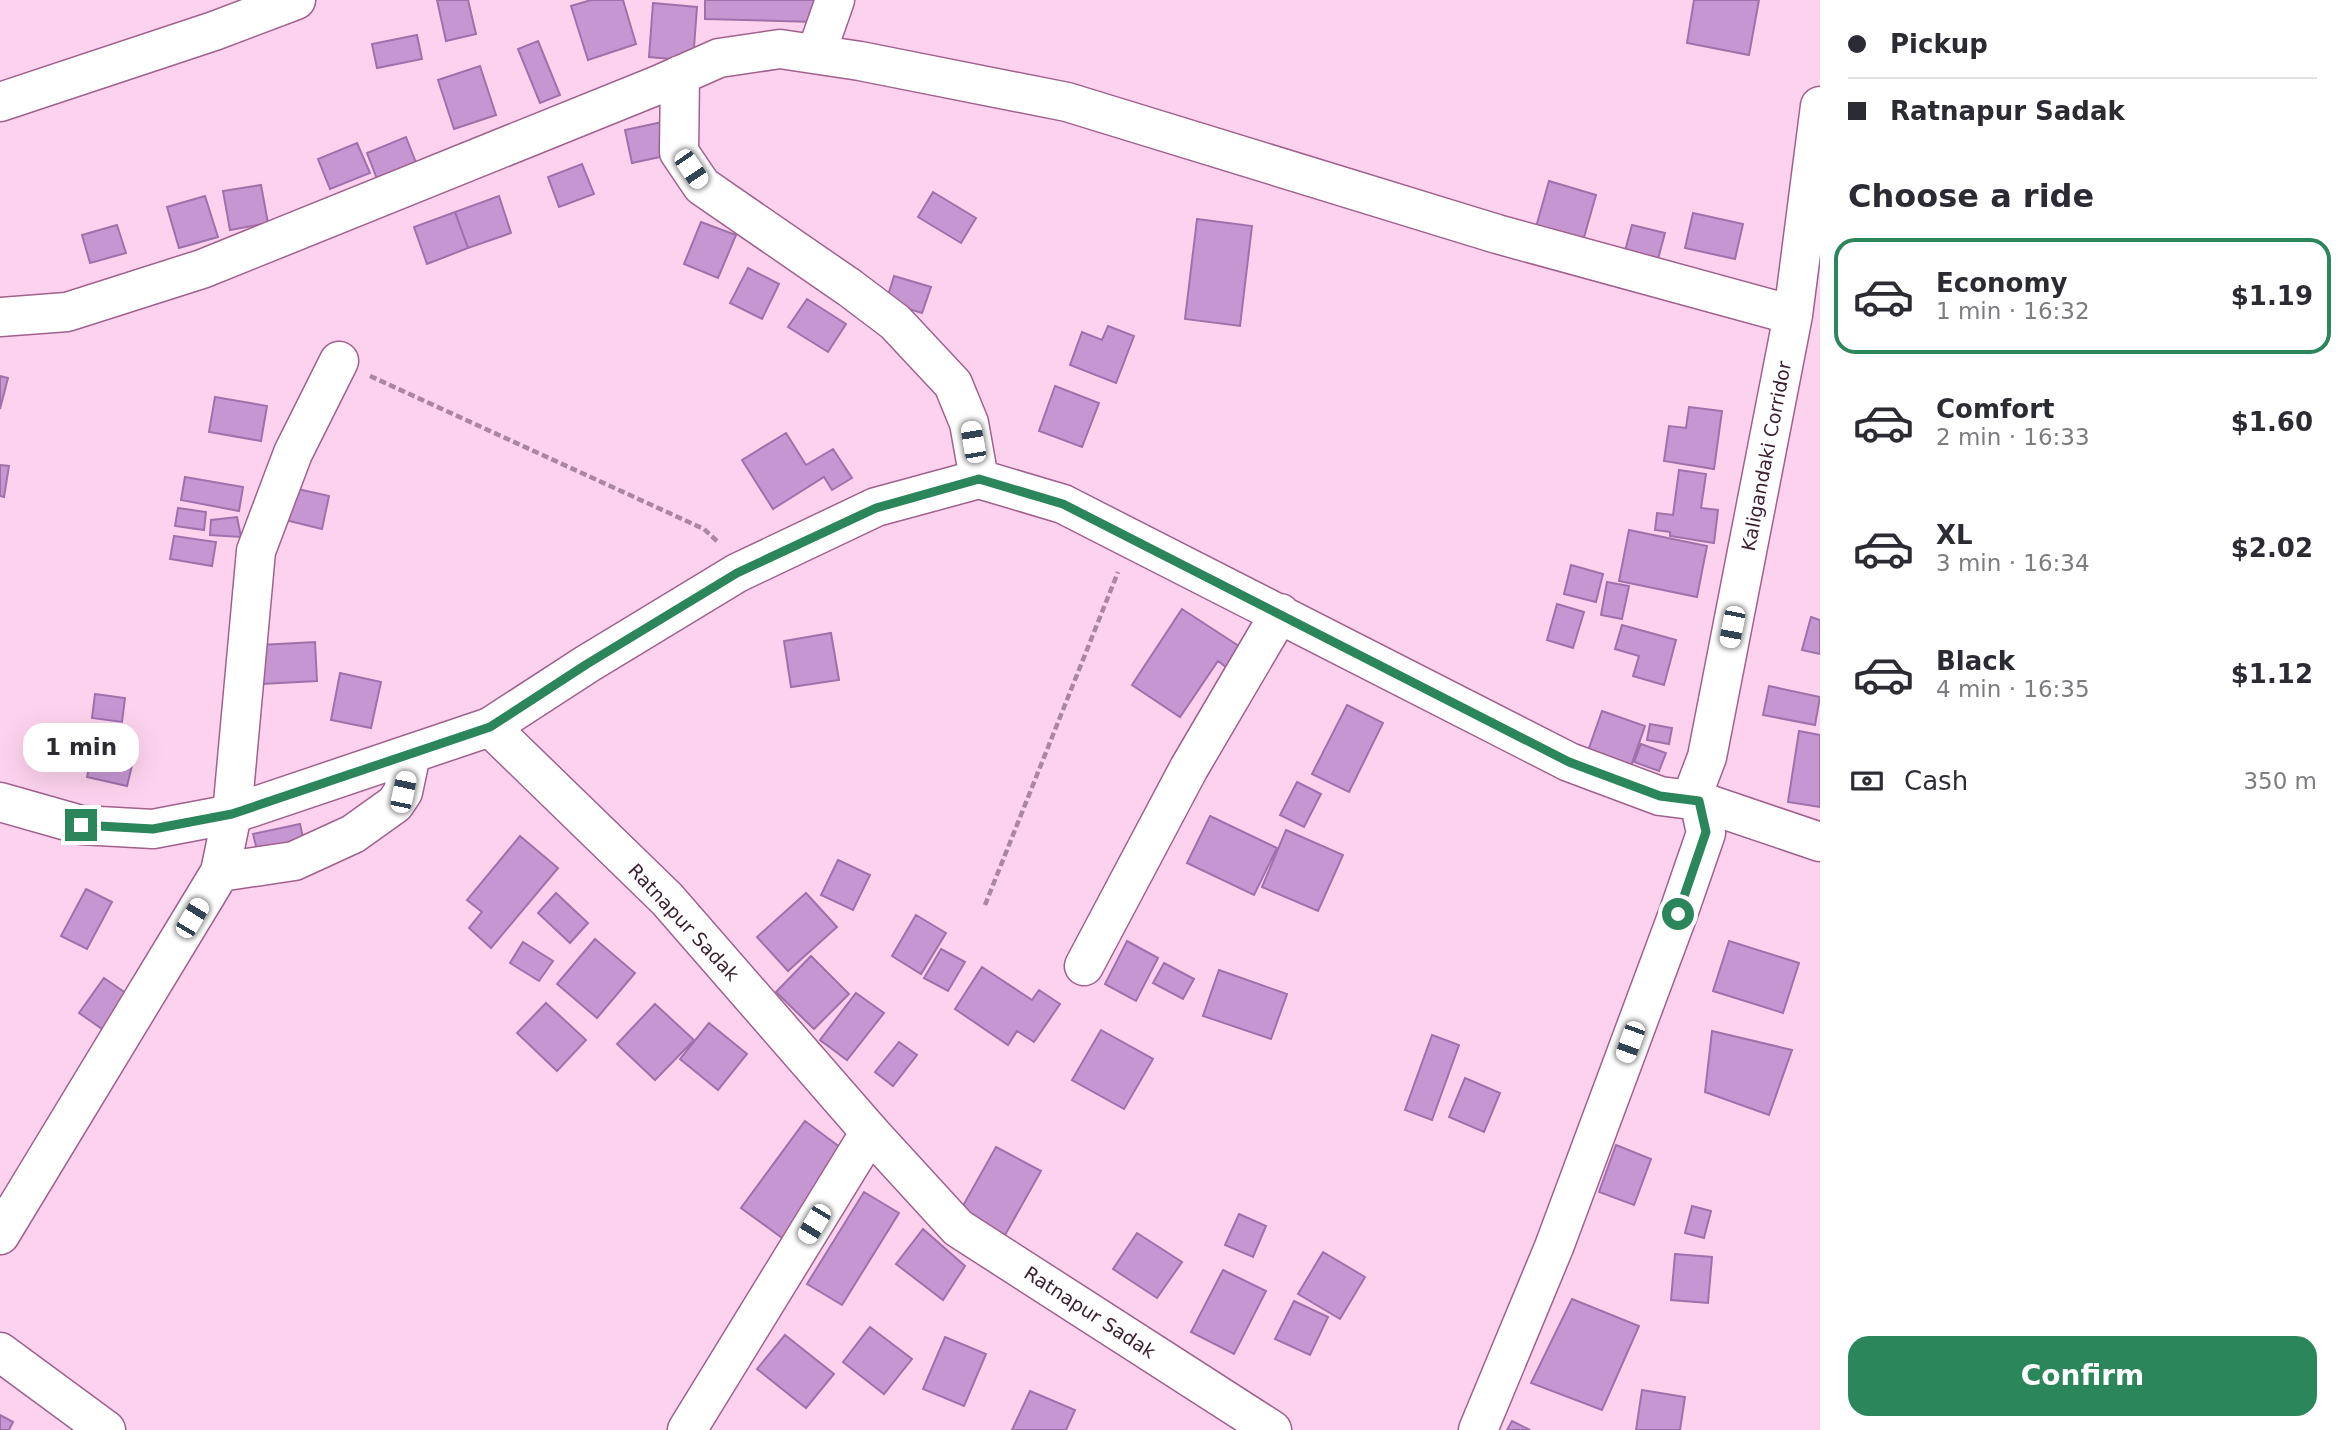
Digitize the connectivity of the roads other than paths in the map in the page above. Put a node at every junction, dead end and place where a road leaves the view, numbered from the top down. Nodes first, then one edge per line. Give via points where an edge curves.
1 (296, 0) edge
2 (835, 0) edge
3 (816, 54) junction
4 (680, 75) junction
5 (0, 102) edge
6 (1820, 106) edge
7 (1793, 315) junction
8 (0, 317) edge
9 (339, 361) road end
10 (979, 479) junction
11 (1280, 613) junction
12 (490, 727) junction
13 (411, 754) junction
14 (1699, 801) junction
15 (0, 802) edge
16 (232, 814) junction
17 (1820, 842) edge
18 (220, 872) junction
19 (1084, 966) dead end
20 (870, 1132) junction
21 (0, 1236) edge
22 (0, 1352) edge
23 (106, 1430) edge
24 (687, 1430) edge
25 (1272, 1430) edge
26 (1478, 1430) edge

1 - 5 street via 214,32
2 - 3 street
3 - 4 street via 780,49 719,58
3 - 7 street via 1067,102 1497,234
4 - 8 street via 202,269 67,312
4 - 10 street via 679,152 702,186 895,322 953,384 969,423
6 - 7 street, Kaligandaki Corridor
7 - 14 street, Kaligandaki Corridor via 1707,757 1696,786
9 - 16 street via 293,453 256,551
10 - 11 street via 1063,504
10 - 12 street via 876,508 737,573
11 - 14 street via 1569,762 1660,796
11 - 19 street via 1189,768
12 - 13 street
12 - 20 street, Ratnapur Sadak via 667,899
13 - 16 street
13 - 18 street via 403,792 395,804 353,834 293,861
14 - 17 street
14 - 26 street, Kaligandaki Corridor via 1706,832 1678,914 1554,1247
15 - 16 street via 81,825 153,829
16 - 18 street
18 - 21 street
20 - 24 street
20 - 25 street, Ratnapur Sadak via 958,1228
22 - 23 street

